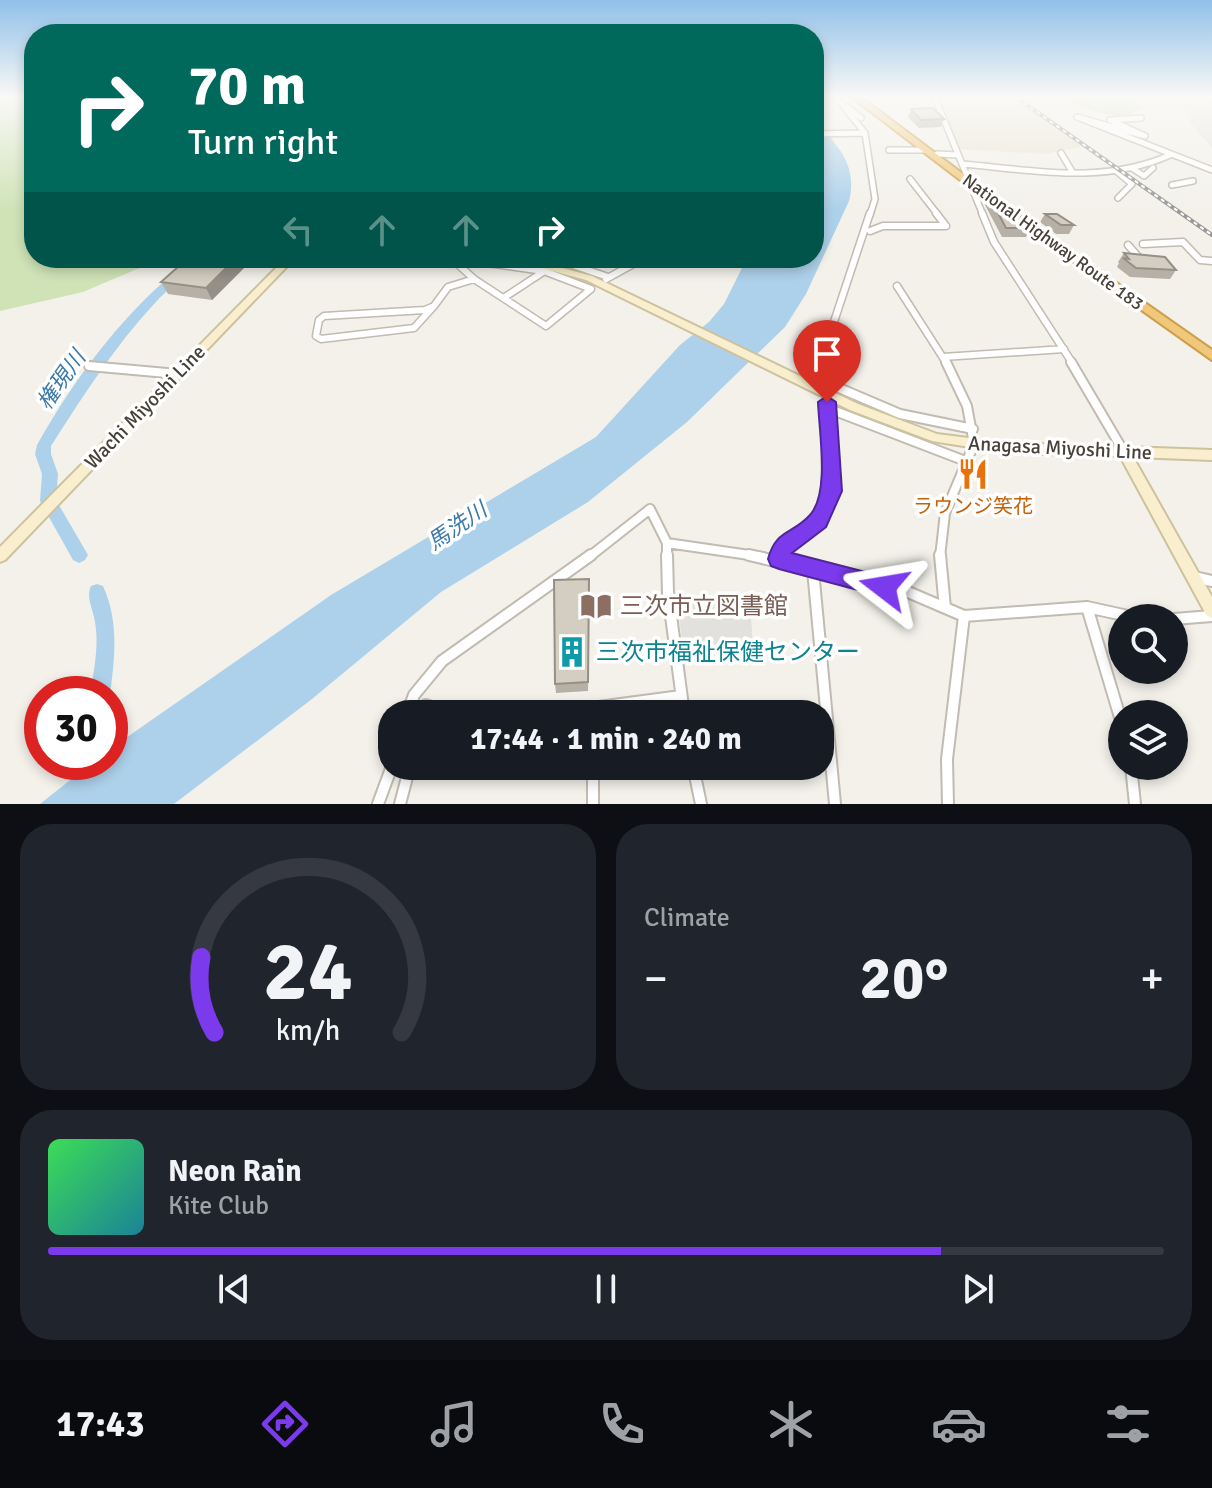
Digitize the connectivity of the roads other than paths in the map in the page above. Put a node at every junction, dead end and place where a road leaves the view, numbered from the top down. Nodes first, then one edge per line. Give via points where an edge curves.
1 (865, 136) edge
2 (907, 136) edge
3 (912, 136) edge
4 (950, 136) edge
5 (1122, 136) edge
6 (889, 150) dead end
7 (925, 150) junction
8 (1061, 153) dead end
9 (937, 154) junction
10 (958, 155) junction
11 (1170, 155) junction
12 (1115, 170) junction
13 (1212, 170) edge
14 (964, 173) junction
15 (1073, 173) junction
16 (910, 179) dead end
17 (1193, 181) dead end
18 (1172, 185) dead end
19 (974, 197) junction
20 (989, 197) junction
21 (1118, 198) dead end
22 (870, 231) dead end
23 (1143, 244) dead end
24 (1128, 245) dead end
25 (1141, 260) edge
26 (1212, 261) edge
27 (281, 268) edge
28 (462, 268) edge
29 (523, 268) edge
30 (561, 268) edge
31 (581, 268) edge
32 (626, 268) edge
33 (544, 271) junction
34 (474, 279) junction
35 (897, 286) dead end
36 (505, 297) junction
37 (434, 306) junction
38 (1064, 349) junction
39 (1212, 349) edge
40 (1212, 356) edge
41 (943, 357) junction
42 (91, 366) dead end
43 (178, 374) junction
44 (973, 429) junction
45 (974, 444) junction
46 (1124, 452) junction
47 (1212, 455) edge
48 (968, 462) junction
49 (667, 543) junction
50 (0, 556) edge
51 (779, 559) junction
52 (813, 570) junction
53 (1192, 576) junction
54 (1212, 581) edge
55 (1087, 607) junction
56 (945, 608) junction
57 (1108, 612) edge
58 (1212, 613) edge
59 (964, 616) junction
60 (1188, 617) edge
61 (681, 696) junction
62 (412, 700) edge
63 (655, 700) edge
64 (682, 700) edge
65 (1115, 700) edge
66 (387, 780) edge
67 (406, 780) edge
68 (593, 780) edge
69 (696, 780) edge
70 (1132, 780) edge
71 (378, 804) edge
72 (400, 804) edge
73 (593, 804) edge
74 (701, 804) edge
75 (835, 804) edge
76 (948, 804) edge
77 (1135, 804) edge

1 - 44 street via 875,199 820,365 825,384 900,414
2 - 7 highway, National Highway Route 183
3 - 9 highway, National Highway Route 183
4 - 10 street
5 - 11 street
6 - 7 street
7 - 14 highway, National Highway Route 183
8 - 15 street
9 - 10 street
9 - 14 highway, National Highway Route 183
10 - 14 street
11 - 12 street via 1146,166 1153,168 1144,176 1131,168
11 - 13 street
12 - 15 street
12 - 21 street via 1132,184
14 - 15 street
14 - 19 street
14 - 20 highway, National Highway Route 183
14 - 39 highway, National Highway Route 183
16 - 22 street via 946,226 883,226
17 - 18 street
19 - 20 street
19 - 38 street via 994,242
20 - 40 highway, National Highway Route 183
23 - 26 street via 1183,242 1200,260
24 - 25 street
27 - 43 main road, Wachi Miyoshi Line
28 - 34 street
29 - 33 street
30 - 45 main road, Anagasa Miyoshi Line via 889,423
31 - 32 street via 607,278
33 - 36 street
33 - 36 street via 591,289 546,326
34 - 36 street
34 - 37 street via 448,287
35 - 41 street
37 - 37 street via 324,316 316,336 414,328
38 - 41 street
38 - 46 street
41 - 44 street
42 - 43 street
43 - 50 main road, Wachi Miyoshi Line
44 - 45 street
45 - 46 main road, Anagasa Miyoshi Line
45 - 48 street
46 - 47 main road, Anagasa Miyoshi Line
46 - 53 main road
48 - 51 street via 827,405 832,491 827,508 782,547
48 - 56 street via 941,524
49 - 51 street
49 - 61 street
49 - 62 street via 650,509 466,642 418,686
51 - 52 street
52 - 56 street via 908,592
52 - 75 street
53 - 54 street
53 - 58 main road
55 - 57 street
55 - 59 street
55 - 65 street
56 - 59 street
58 - 60 street
59 - 76 street via 947,759
61 - 63 street
61 - 64 street
66 - 71 street
67 - 72 street
68 - 73 street
69 - 74 street
70 - 77 street

